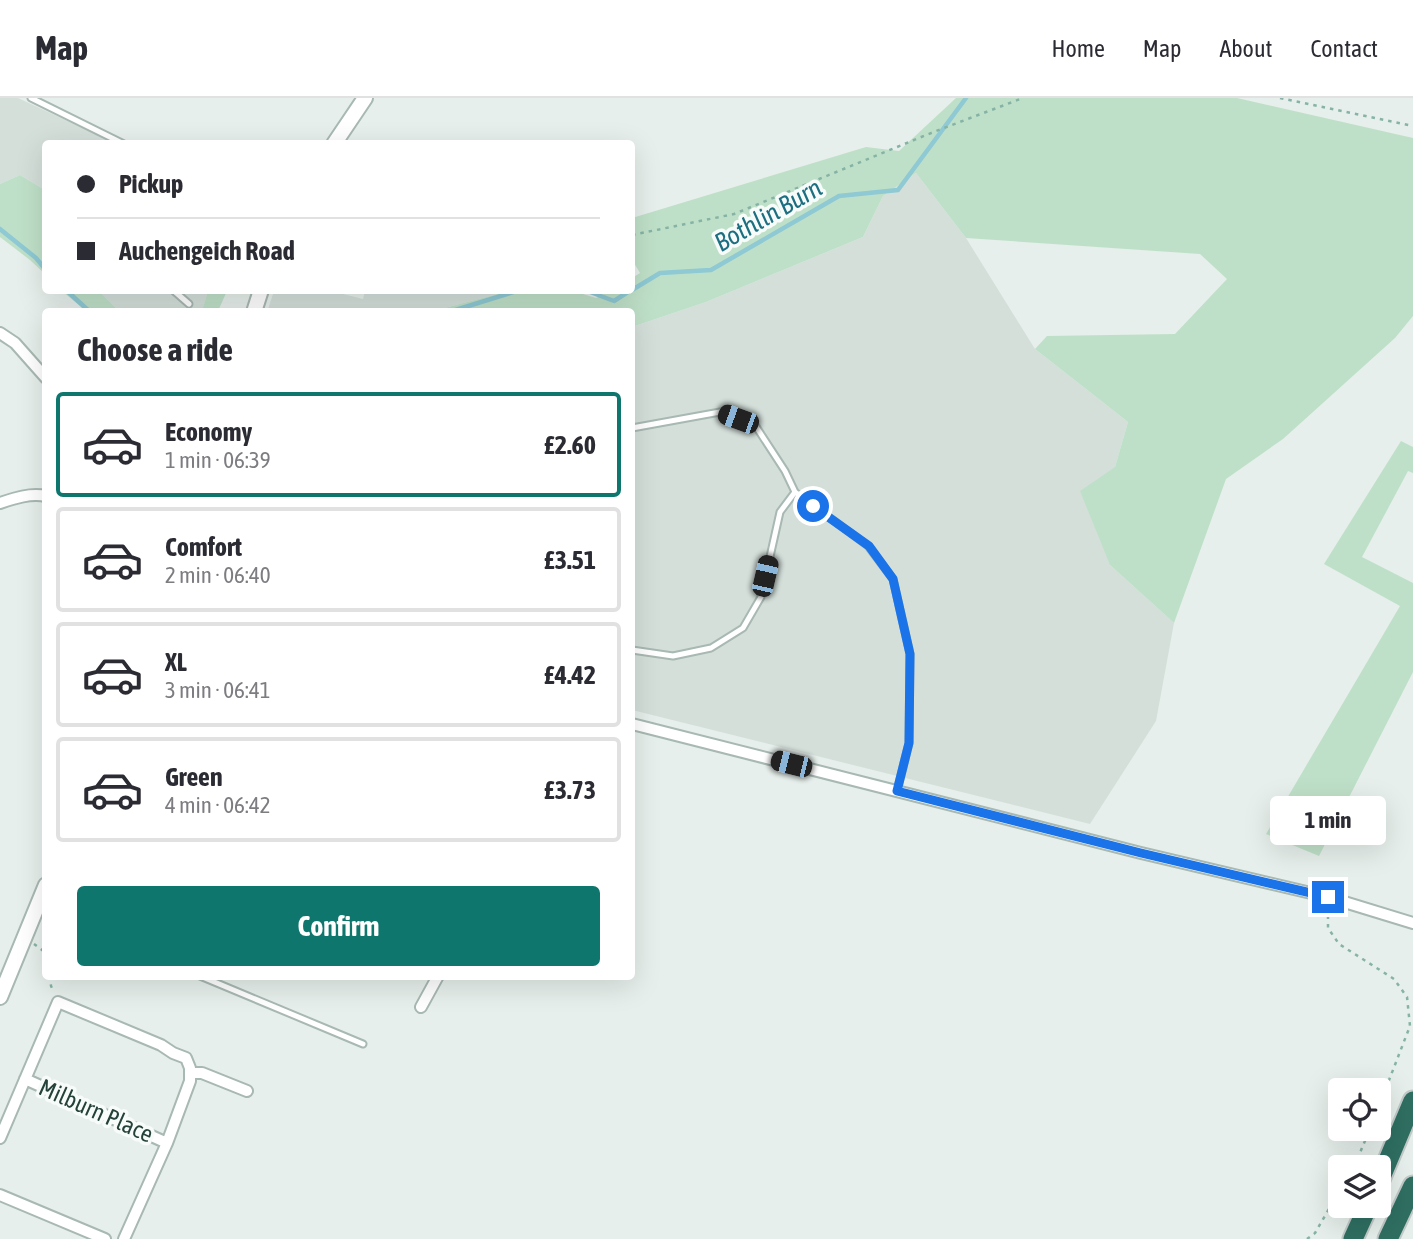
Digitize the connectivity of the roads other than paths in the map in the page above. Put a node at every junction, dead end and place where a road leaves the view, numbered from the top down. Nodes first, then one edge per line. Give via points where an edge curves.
1 (31, 98) edge
2 (365, 98) edge
3 (116, 140) edge
4 (337, 140) edge
5 (178, 294) edge
6 (189, 304) dead end
7 (0, 333) edge
8 (42, 373) edge
9 (635, 427) edge
10 (795, 492) junction
11 (42, 496) edge
12 (0, 503) edge
13 (635, 650) edge
14 (635, 725) edge
15 (897, 791) junction
16 (41, 912) edge
17 (1413, 923) edge
18 (5, 969) edge
19 (210, 980) edge
20 (436, 980) edge
21 (0, 997) edge
22 (421, 1007) dead end
23 (363, 1044) dead end
24 (190, 1073) junction
25 (25, 1079) junction
26 (247, 1091) dead end
27 (1413, 1101) edge
28 (0, 1138) edge
29 (167, 1143) junction
30 (1390, 1155) edge
31 (1413, 1186) edge
32 (0, 1195) edge
33 (1363, 1218) edge
34 (106, 1239) edge
35 (124, 1239) edge
36 (1353, 1239) edge
37 (1388, 1239) edge

1 - 3 lane
2 - 4 street
5 - 6 lane
7 - 8 street
9 - 10 lane via 720,412 755,425
10 - 13 lane via 780,512 761,597 743,628 711,648 686,654
10 - 15 lane via 869,546 893,579 910,654 909,743
11 - 12 street
14 - 15 street
15 - 17 street via 1328,897
16 - 18 street
18 - 21 street
19 - 23 lane
20 - 22 street
24 - 25 street via 186,1058 58,1002
24 - 26 street via 202,1073
24 - 29 street
25 - 28 street
25 - 29 street, Milburn Place
27 - 30 highway
29 - 35 street
31 - 37 highway
32 - 34 street
33 - 36 highway

